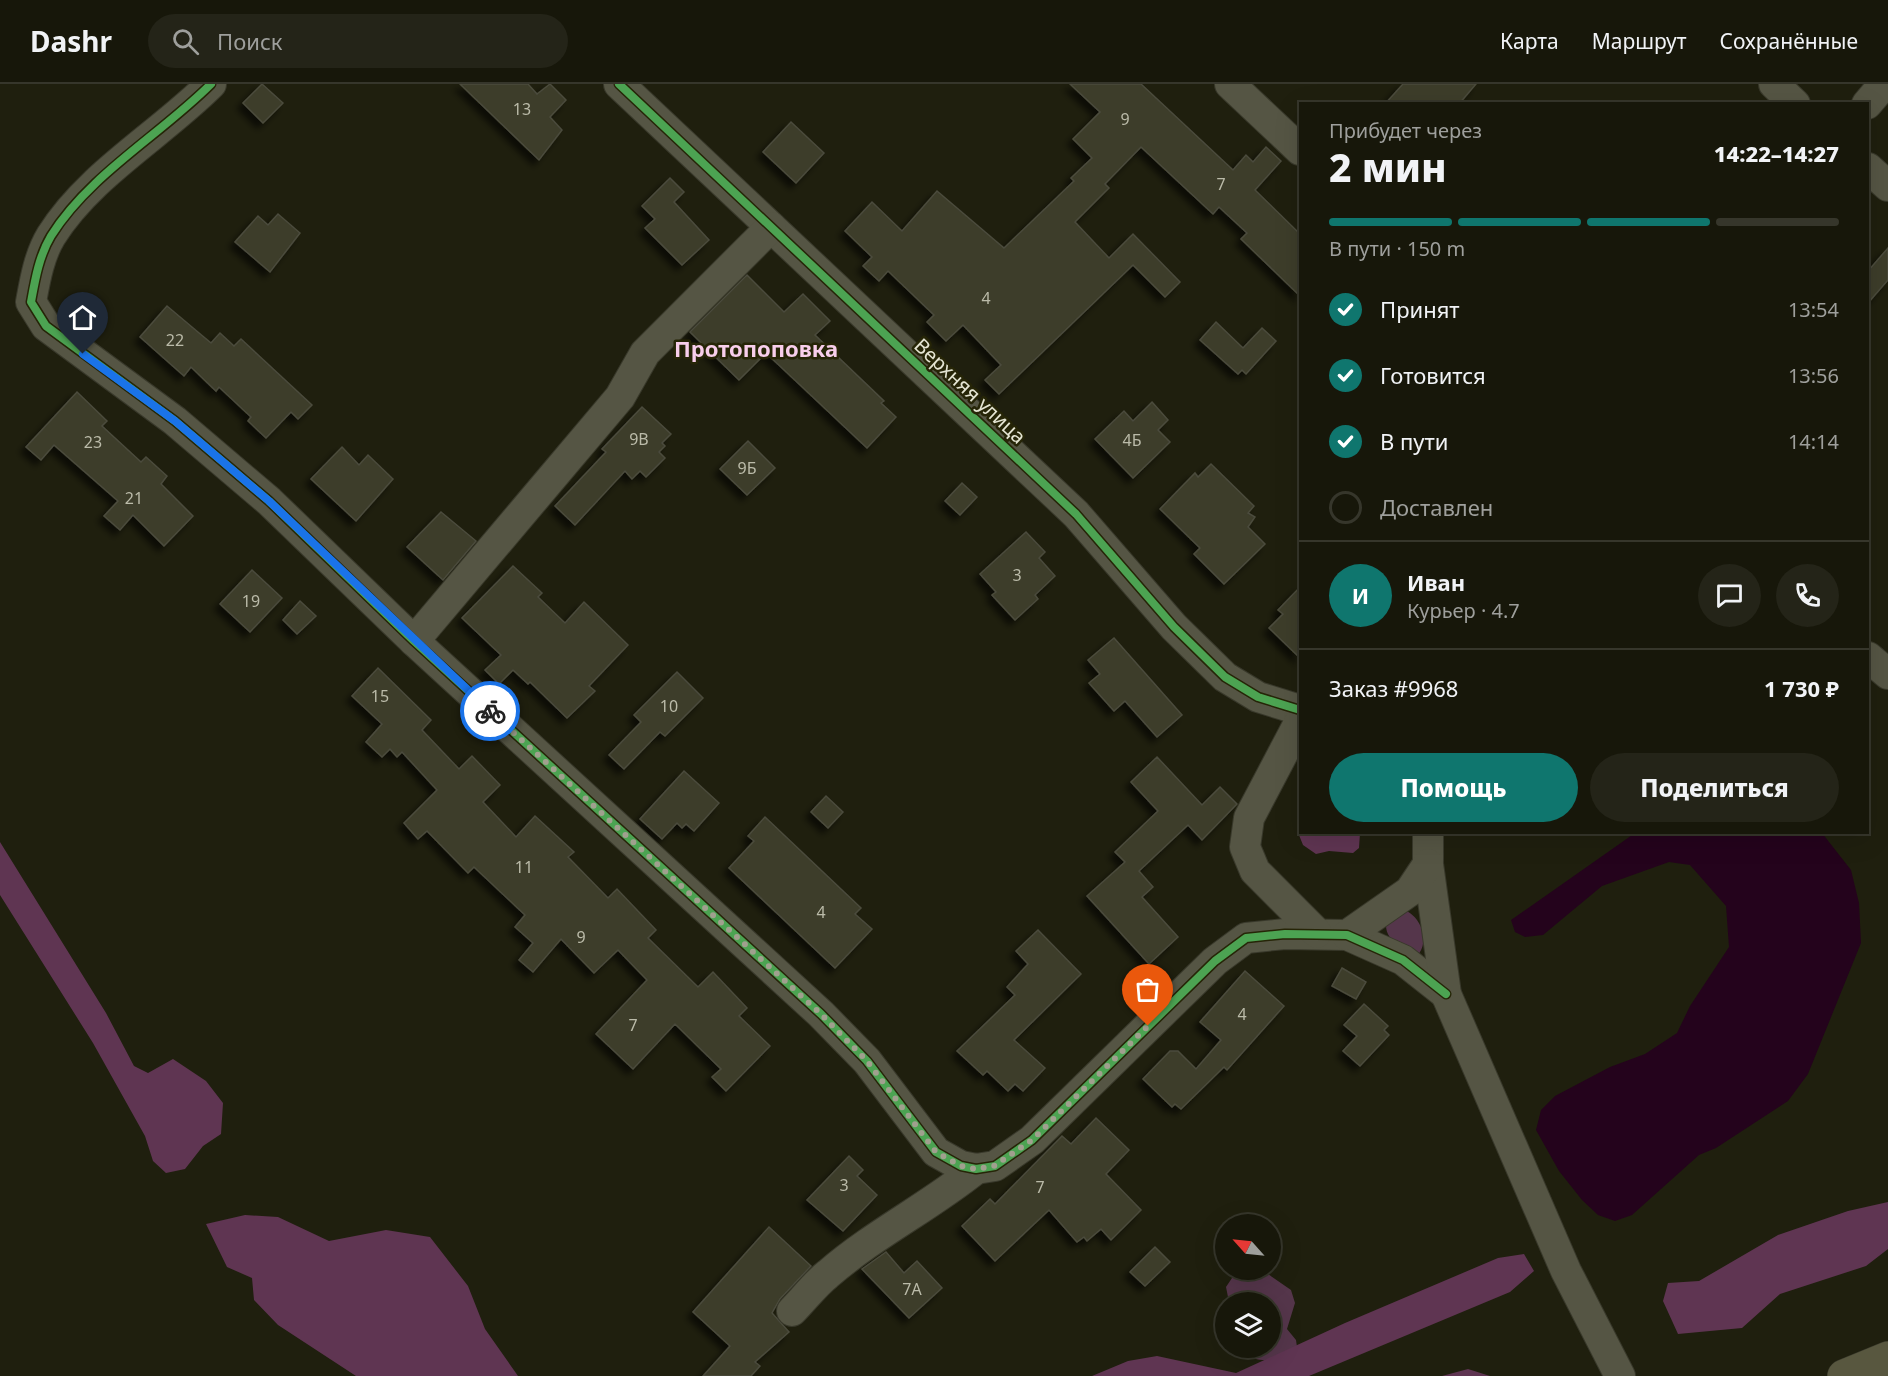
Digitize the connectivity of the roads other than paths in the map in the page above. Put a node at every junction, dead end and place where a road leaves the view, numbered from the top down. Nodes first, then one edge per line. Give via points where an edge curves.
1 (211, 84) edge
2 (619, 84) edge
3 (1230, 84) edge
4 (1774, 84) edge
5 (1884, 84) edge
6 (1793, 102) edge
7 (1869, 102) edge
8 (1299, 149) edge
9 (1869, 169) edge
10 (1888, 186) edge
11 (771, 226) junction
12 (414, 641) junction
13 (1869, 658) edge
14 (1888, 674) edge
15 (1299, 710) edge
16 (1299, 723) edge
17 (1428, 834) edge
18 (1428, 864) junction
19 (1317, 933) junction
20 (1347, 935) junction
21 (1446, 994) junction
22 (969, 1168) junction
23 (792, 1311) dead end
24 (1888, 1358) edge
25 (1620, 1376) edge
26 (1844, 1376) edge

1 - 12 street via 81,196 50,238 36,273 31,302 46,326 175,421 269,501
2 - 11 street, Верхняя улица
3 - 8 street
4 - 6 street
5 - 7 street
9 - 10 street
11 - 12 street via 645,353 620,397
11 - 15 street, Верхняя улица via 1076,514 1174,627 1225,677 1258,697
12 - 22 street via 821,1014 867,1061 936,1152
13 - 14 street
16 - 19 street via 1249,818 1245,847 1255,871
17 - 18 street
18 - 20 street via 1410,891
18 - 21 street
19 - 20 street
19 - 22 street via 1246,938 1215,961 1032,1140 994,1166
20 - 21 street via 1403,960
21 - 25 street via 1566,1271
22 - 23 street via 945,1195 827,1274
24 - 26 highway

